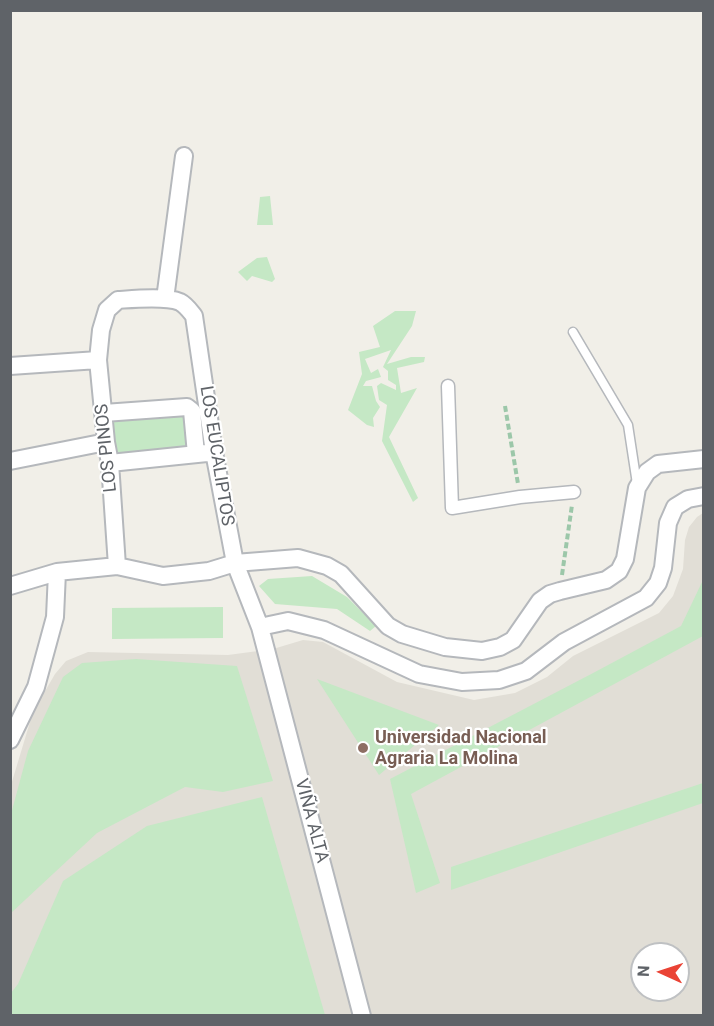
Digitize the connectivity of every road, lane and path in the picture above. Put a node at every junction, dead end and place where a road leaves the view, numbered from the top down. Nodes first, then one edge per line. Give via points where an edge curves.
1 (184, 156) dead end
2 (165, 299) junction
3 (573, 332) dead end
4 (98, 360) junction
5 (10, 366) edge
6 (448, 386) dead end
7 (505, 406) dead end
8 (104, 413) junction
9 (106, 442) junction
10 (214, 452) junction
11 (196, 454) junction
12 (704, 459) edge
13 (10, 461) edge
14 (110, 463) junction
15 (638, 488) junction
16 (574, 492) joint
17 (704, 496) edge
18 (520, 497) junction
19 (235, 564) junction
20 (117, 566) junction
21 (57, 572) junction
22 (10, 586) edge
23 (560, 591) junction
24 (261, 627) junction
25 (10, 740) edge
26 (362, 1016) edge

1 - 2 street
2 - 4 street, LOS PINOS via 118,300 107,309
2 - 10 street, LOS EUCALIPTOS via 180,302 194,316
3 - 15 lane via 628,425
4 - 5 street
4 - 8 street, LOS PINOS
6 - 18 street via 452,508
7 - 18 path
8 - 9 street, LOS PINOS
8 - 11 street via 190,408
9 - 13 street
9 - 14 street, LOS PINOS
10 - 11 street
10 - 19 street, LOS EUCALIPTOS
11 - 14 street
12 - 15 street via 658,464 647,472
14 - 20 street, LOS PINOS
15 - 23 street via 625,560 619,571 606,580
16 - 18 street
16 - 23 path
17 - 24 street via 675,507 668,523 663,568 658,583 646,598 564,642 526,671 499,680 462,682 419,674 324,630 288,621
19 - 20 street via 209,572 163,576
19 - 23 street via 298,558 327,566 341,574 388,626 402,634 445,647 482,651 513,640 540,601
19 - 24 street, LOS EUCALIPTOS
20 - 21 street
21 - 22 street
21 - 25 street via 53,627 36,687
24 - 26 street, VIÑA ALTA

